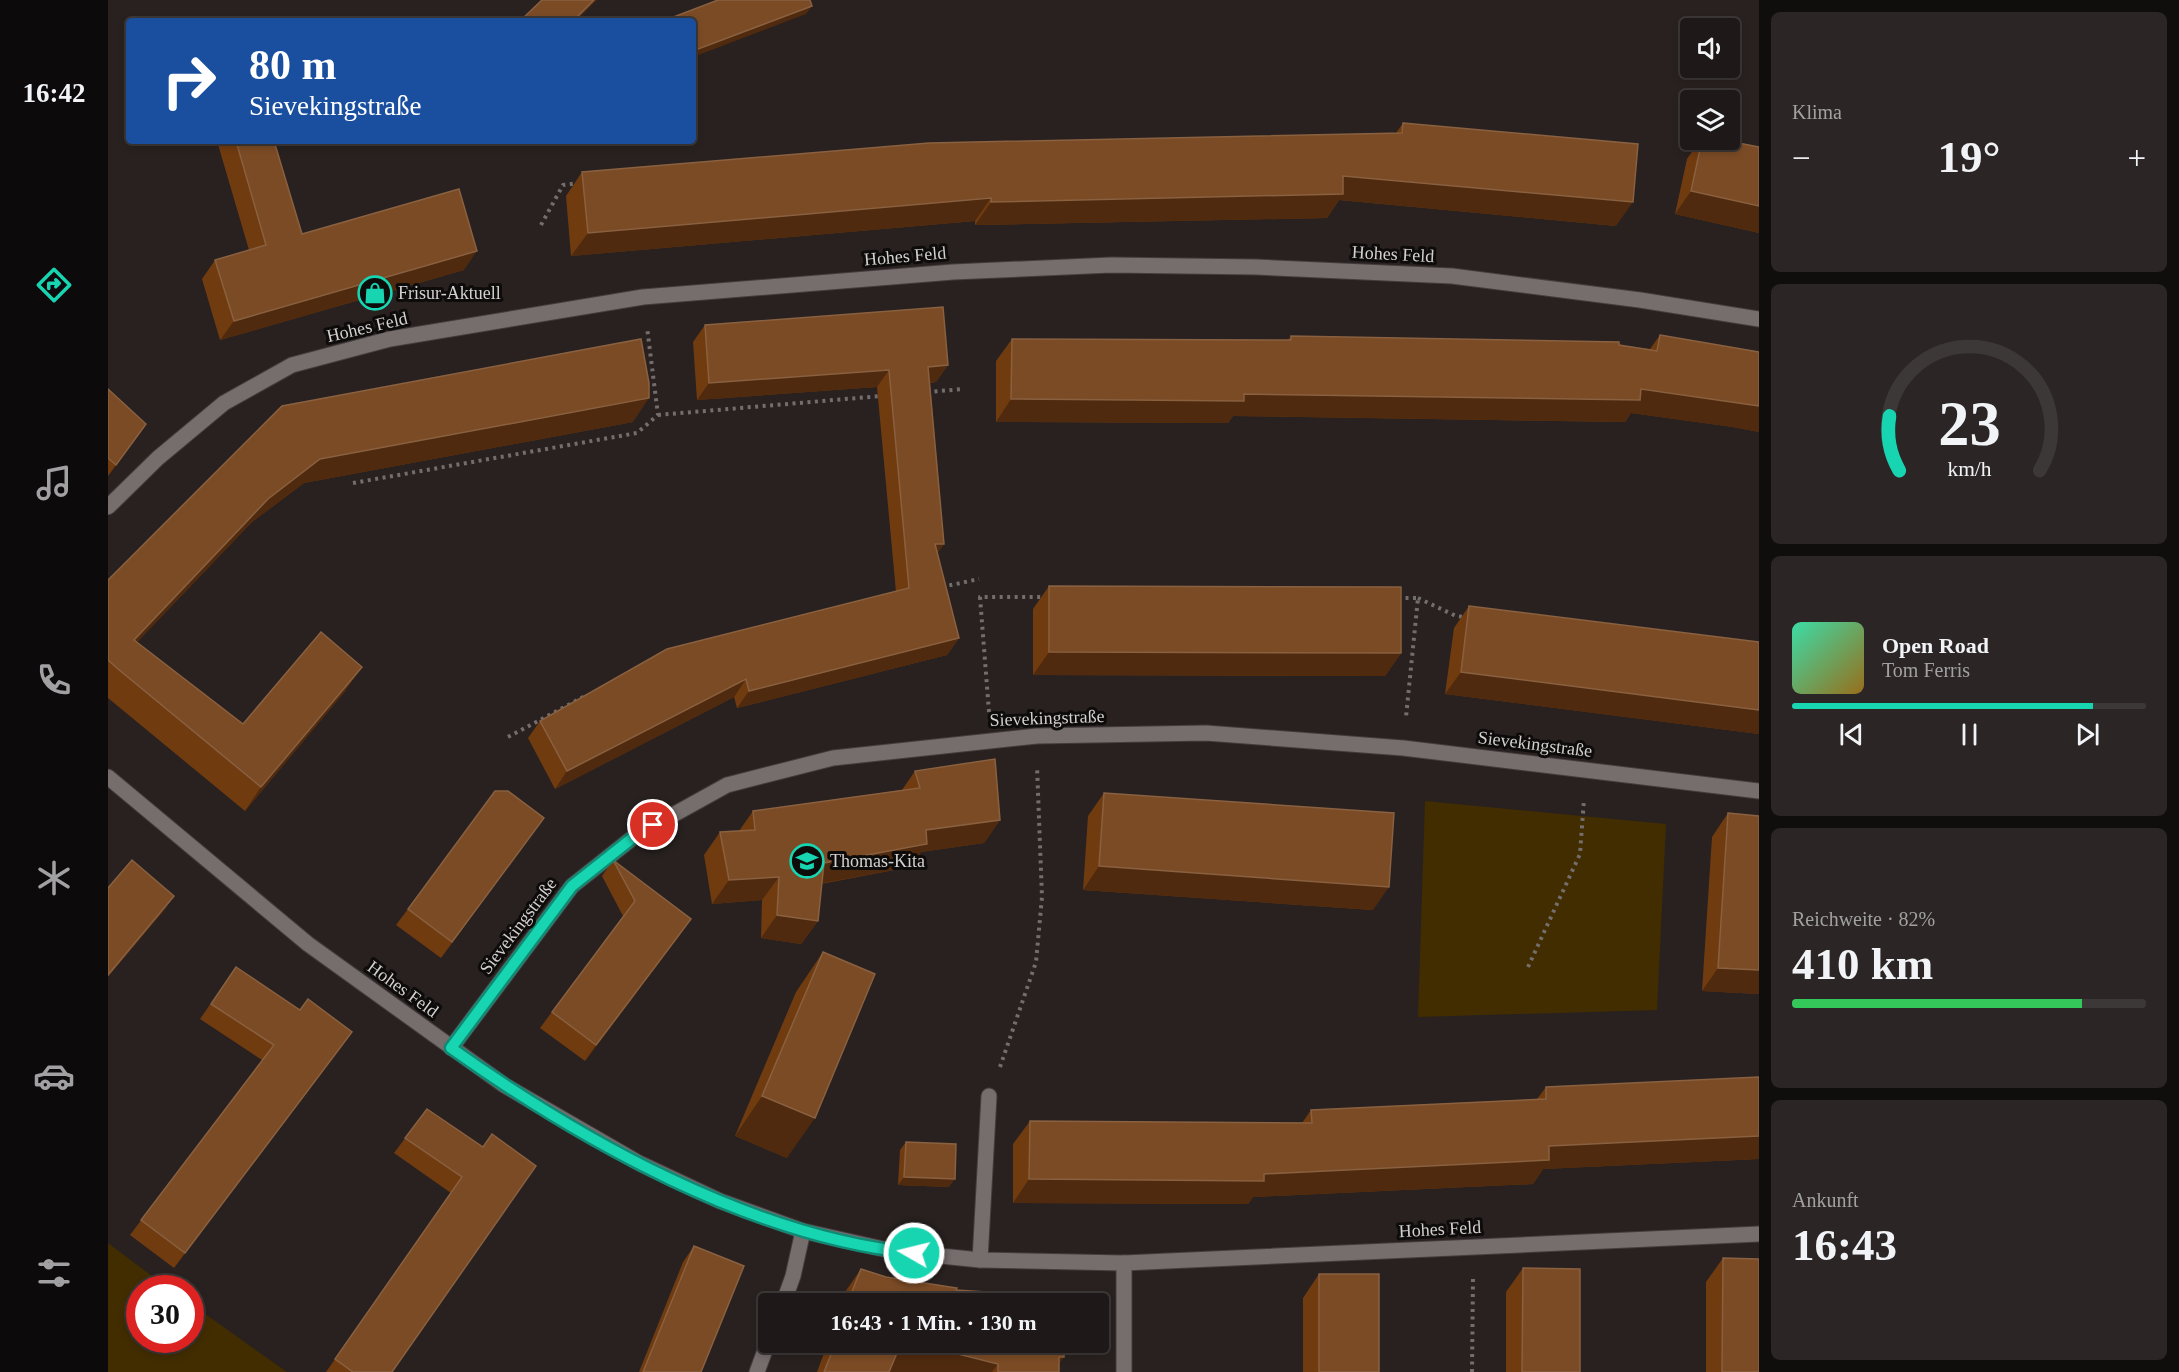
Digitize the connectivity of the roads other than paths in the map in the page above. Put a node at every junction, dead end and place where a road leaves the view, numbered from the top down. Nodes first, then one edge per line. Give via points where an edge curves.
1 (1759, 319) edge
2 (108, 507) edge
3 (108, 777) edge
4 (1759, 791) edge
5 (451, 1048) junction
6 (989, 1096) road end
7 (803, 1231) junction
8 (1759, 1234) edge
9 (980, 1260) junction
10 (1124, 1263) junction
11 (787, 1293) edge
12 (764, 1353) edge
13 (757, 1372) edge
14 (1124, 1372) edge

1 - 2 street, Hohes Feld via 1452,276 1256,267 1111,265 953,272 643,297 390,339 292,365 224,403 158,458
3 - 5 street, Hohes Feld via 308,944
4 - 5 street, Sievekingstraße via 1403,748 1206,733 992,739 833,758 727,785 635,836 572,886
5 - 7 street, Hohes Feld via 504,1085 639,1162 720,1201
6 - 9 street
7 - 9 street, Hohes Feld via 892,1251
7 - 11 street
8 - 10 street, Hohes Feld
9 - 10 street, Hohes Feld
10 - 14 street
12 - 13 street

